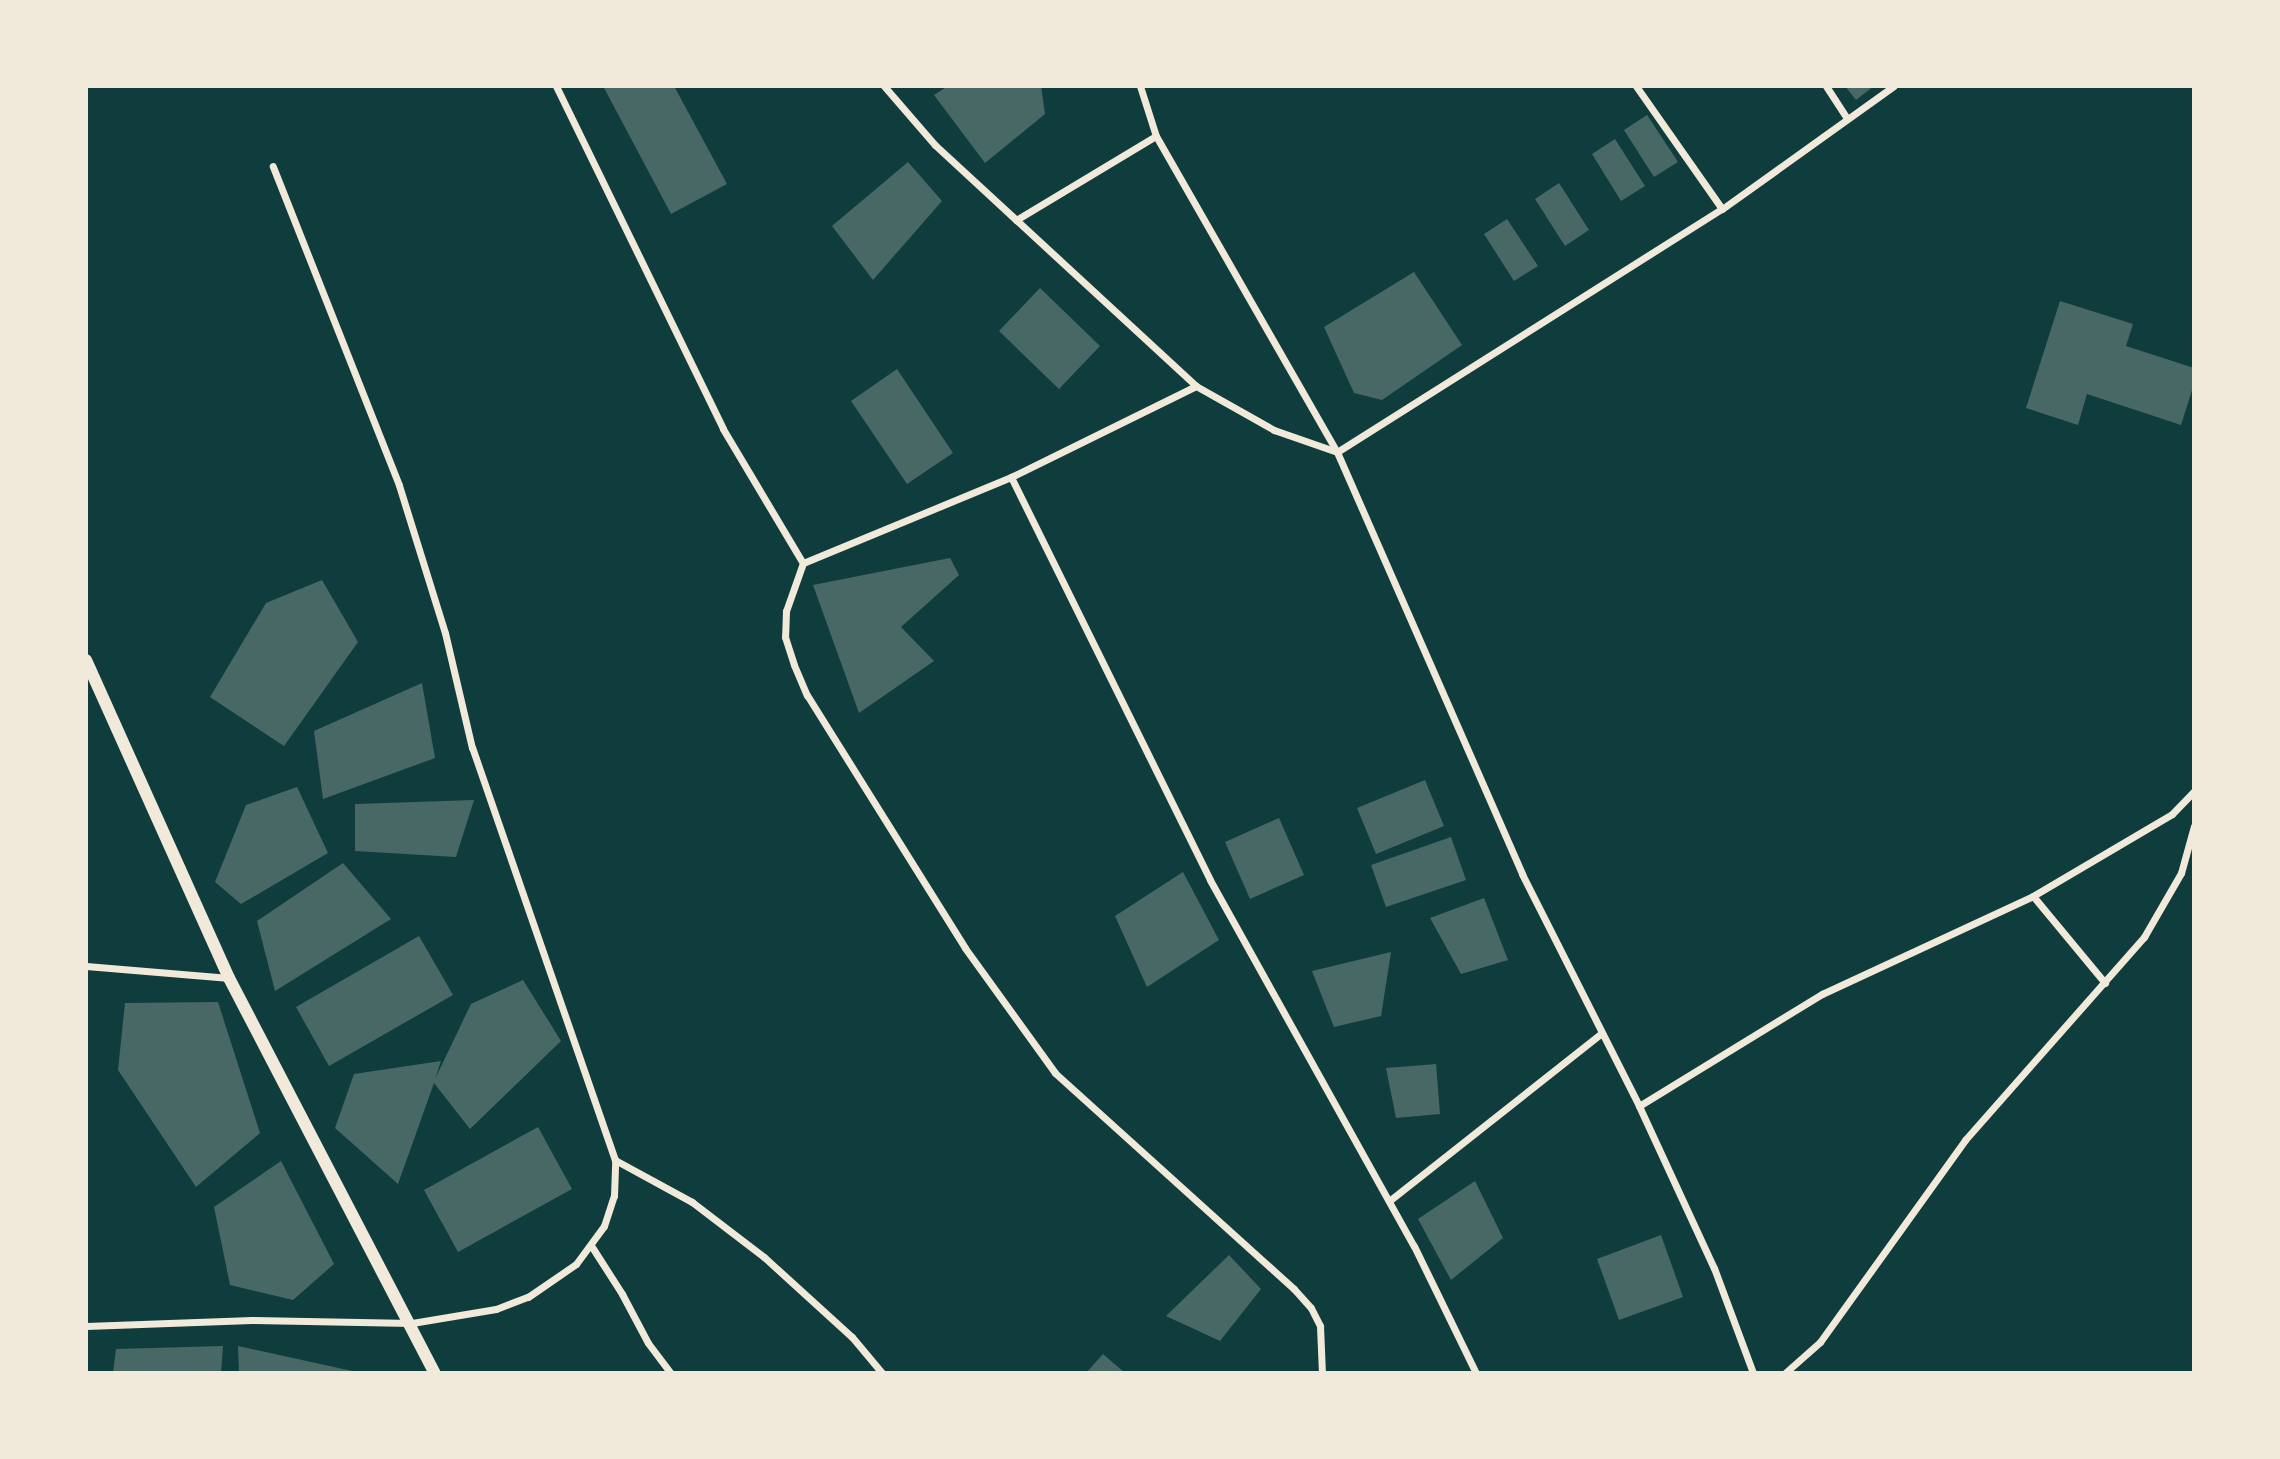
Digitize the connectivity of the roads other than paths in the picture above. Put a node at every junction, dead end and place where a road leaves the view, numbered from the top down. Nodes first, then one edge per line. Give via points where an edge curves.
1 (556, 86) edge
2 (884, 86) edge
3 (1140, 86) edge
4 (1636, 86) edge
5 (1826, 86) edge
6 (1894, 86) edge
7 (1847, 118) junction
8 (1156, 136) junction
9 (273, 166) dead end
10 (1721, 209) junction
11 (1016, 220) junction
12 (1196, 386) junction
13 (1336, 452) junction
14 (1011, 477) junction
15 (803, 564) junction
16 (86, 660) edge
17 (2194, 791) edge
18 (2194, 827) edge
19 (2033, 896) junction
20 (86, 966) edge
21 (229, 978) junction
22 (2105, 983) junction
23 (1602, 1033) junction
24 (1639, 1106) junction
25 (615, 1160) junction
26 (1389, 1201) junction
27 (592, 1247) junction
28 (412, 1323) junction
29 (86, 1325) edge
30 (435, 1373) edge
31 (671, 1373) edge
32 (883, 1373) edge
33 (1322, 1373) edge
34 (1476, 1373) edge
35 (1753, 1373) edge
36 (1785, 1373) edge

1 - 15 street via 723,429
2 - 11 street via 935,145
3 - 8 street
4 - 10 street
5 - 7 street
6 - 7 street
7 - 10 street
8 - 11 street
8 - 13 street
9 - 25 street via 399,485 445,633 472,748
10 - 13 street
11 - 12 street
12 - 13 street via 1274,430
12 - 14 street
13 - 23 street via 1522,874
14 - 15 street
14 - 26 street via 1210,880
15 - 33 street via 786,611 785,637 794,665 807,695 965,948 1055,1073 1311,1308 1320,1326
16 - 21 street
17 - 19 street via 2172,814
18 - 22 street via 2180,873 2144,937
19 - 22 street
19 - 24 street via 1822,994
20 - 21 street
21 - 28 street
22 - 36 street via 1965,1140 1820,1342
23 - 24 street
23 - 26 street
24 - 35 street via 1714,1268
25 - 27 street via 614,1196
25 - 32 street via 692,1202 764,1257 852,1337
26 - 34 street
27 - 28 street via 566,1272 528,1297 468,1315
27 - 31 street via 648,1343
28 - 29 street via 252,1320
28 - 30 street

